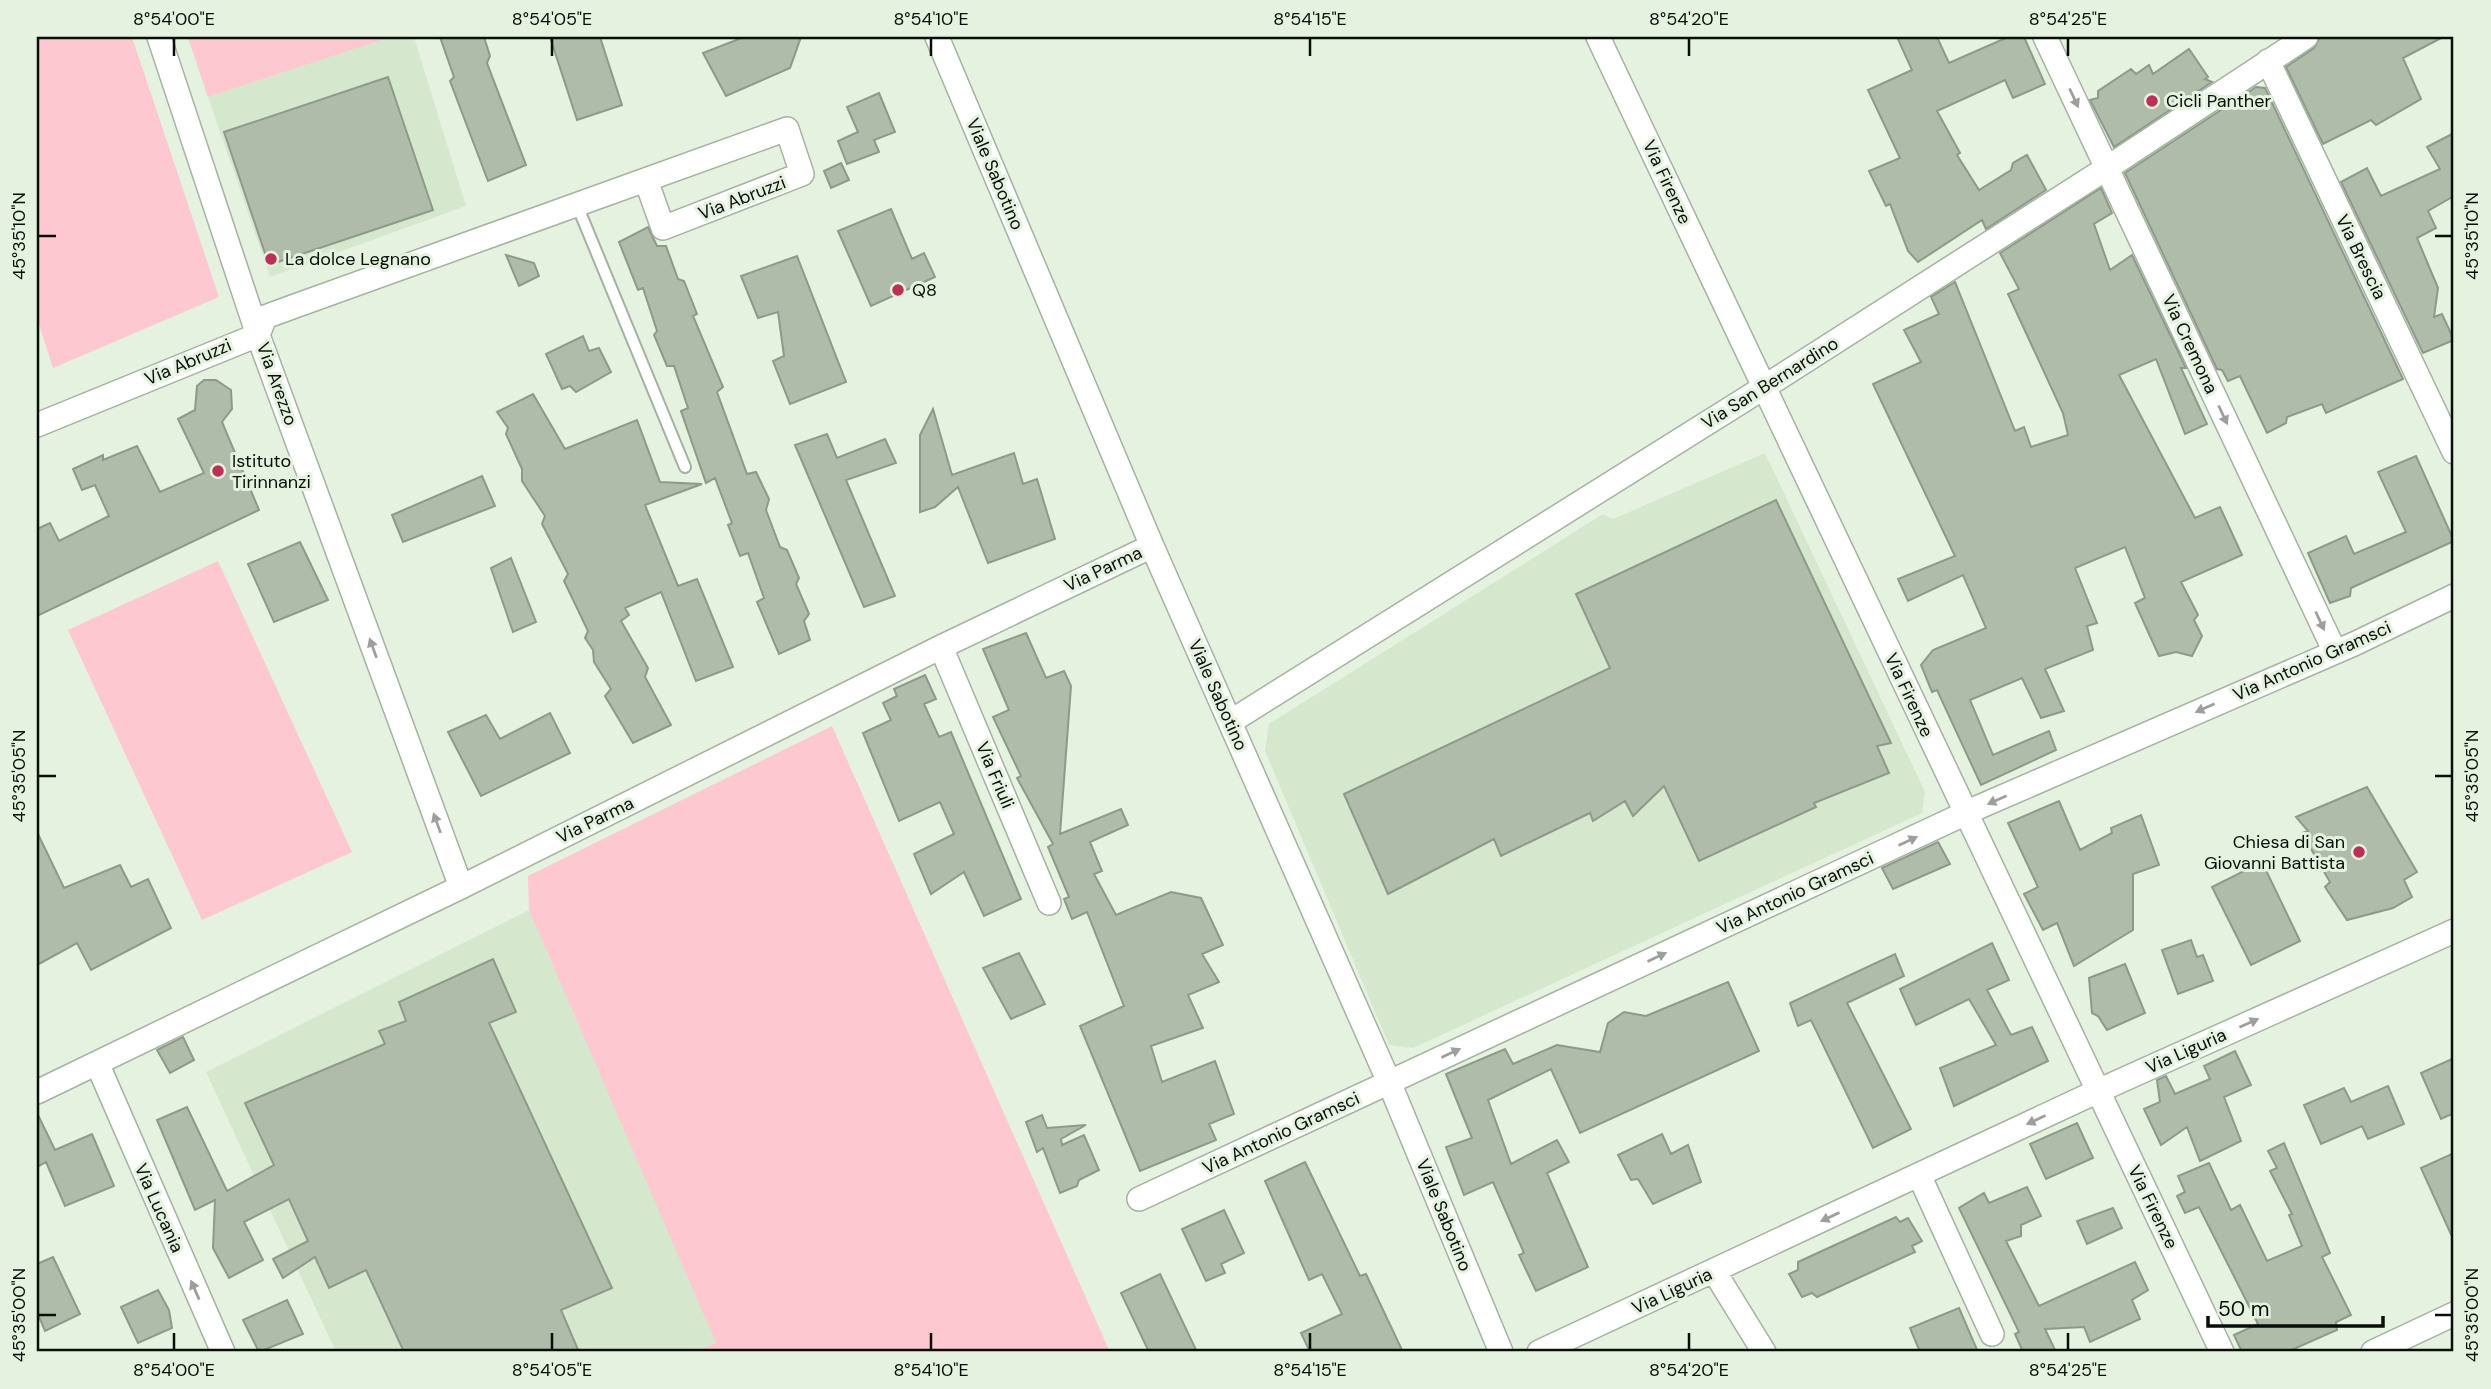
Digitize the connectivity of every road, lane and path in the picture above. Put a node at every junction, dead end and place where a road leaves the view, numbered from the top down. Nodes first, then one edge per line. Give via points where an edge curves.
1 (159, 37) edge
2 (937, 37) edge
3 (1598, 37) edge
4 (2045, 37) edge
5 (2306, 37) edge
6 (2267, 61) junction
7 (2107, 168) junction
8 (646, 180) junction
9 (577, 205) junction
10 (258, 335) junction
11 (1764, 387) junction
12 (37, 425) edge
13 (2454, 452) edge
14 (685, 467) dead end
15 (1152, 546) junction
16 (2454, 596) edge
17 (941, 647) junction
18 (2335, 652) junction
19 (1230, 722) junction
20 (1965, 814) junction
21 (461, 887) junction
22 (1049, 903) dead end
23 (2454, 931) edge
24 (97, 1063) junction
25 (1389, 1082) junction
26 (2098, 1091) junction
27 (37, 1092) edge
28 (1919, 1175) junction
29 (1139, 1199) dead end
30 (1714, 1271) junction
31 (2454, 1314) edge
32 (1992, 1334) dead end
33 (223, 1352) edge
34 (1501, 1352) edge
35 (1539, 1352) edge
36 (1764, 1352) edge
37 (2222, 1352) edge
38 (2373, 1352) edge

1 - 10 street, Via Arezzo
2 - 15 street, Viale Sabotino
3 - 11 street, Via Firenze
4 -> 7 street, Via Cremona
5 - 6 street, Via San Bernardino
6 - 7 street, Via San Bernardino
6 - 13 street, Via Brescia
7 - 11 street, Via San Bernardino
7 -> 18 street, Via Cremona
8 - 8 street, Via Abruzzi via 663,228 802,174 787,130
8 - 9 street, Via Abruzzi
9 - 10 street, Via Abruzzi via 265,317
9 - 14 lane
10 - 12 street, Via Abruzzi
21 -> 10 street, Via Arezzo
11 - 19 street, Via San Bernardino
11 - 20 street, Via Firenze
15 - 17 street, Via Parma
15 - 19 street, Viale Sabotino
16 - 18 street, Via Antonio Gramsci
17 - 21 street, Via Parma
17 - 22 street, Via Friuli
18 -> 20 street, Via Antonio Gramsci
19 - 25 street, Viale Sabotino
25 -> 20 street, Via Antonio Gramsci
20 - 26 street, Via Firenze
21 - 24 street, Via Parma
26 -> 23 street, Via Liguria
24 - 27 street, Via Parma
33 -> 24 street, Via Lucania
25 - 29 street, Via Antonio Gramsci
25 - 34 street, Viale Sabotino
26 -> 28 street, Via Liguria
26 - 37 street, Via Firenze
28 -> 30 street, Via Liguria
28 - 32 street
30 - 35 street, Via Liguria
30 - 36 street
31 - 38 street

